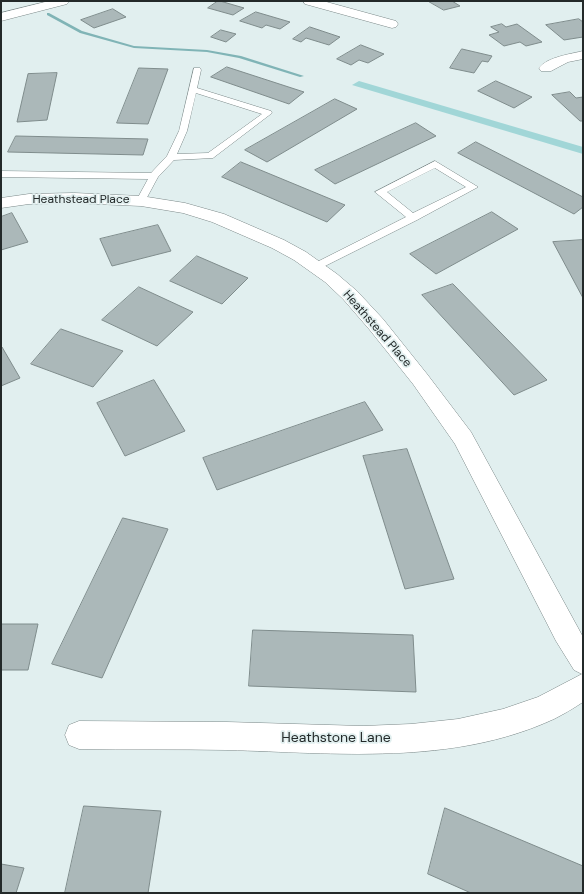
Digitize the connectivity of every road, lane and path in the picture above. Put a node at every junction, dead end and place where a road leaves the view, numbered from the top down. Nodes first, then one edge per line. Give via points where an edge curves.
1 (63, 1) edge
2 (309, 1) edge
3 (1, 17) edge
4 (392, 24) dead end
5 (583, 56) edge
6 (546, 68) dead end
7 (197, 70) dead end
8 (193, 89) junction
9 (171, 157) junction
10 (1, 174) edge
11 (154, 176) junction
12 (141, 201) junction
13 (1, 203) edge
14 (413, 218) junction
15 (315, 267) junction
16 (583, 661) edge
17 (583, 687) edge
18 (79, 736) dead end

1 - 3 street
2 - 4 street
5 - 6 street via 564,59
7 - 8 lane
8 - 9 lane via 183,131
8 - 9 lane via 268,113 210,156
9 - 11 lane
10 - 11 lane
11 - 12 lane
12 - 13 street, Heathstead Place via 74,198
12 - 15 street, Heathstead Place via 185,208 218,218 278,244
14 - 14 lane via 419,214 473,187 435,164 380,192
14 - 15 lane
15 - 16 street, Heathstead Place via 350,295 376,324 463,438 565,632
17 - 18 street, Heathstone Lane via 548,708 512,722 453,734 366,740 223,736

